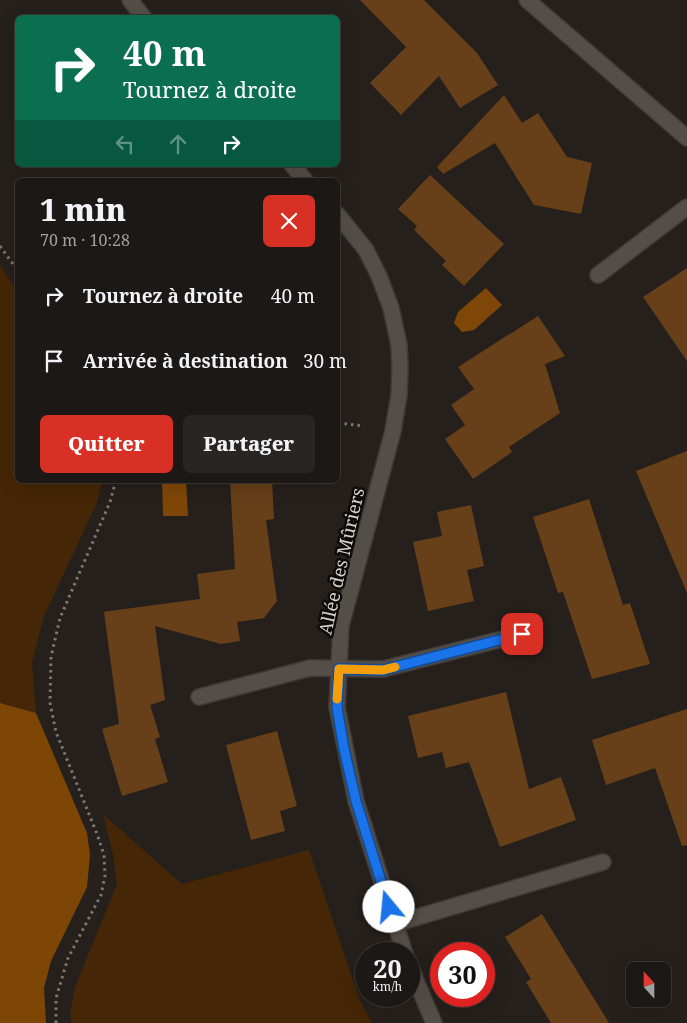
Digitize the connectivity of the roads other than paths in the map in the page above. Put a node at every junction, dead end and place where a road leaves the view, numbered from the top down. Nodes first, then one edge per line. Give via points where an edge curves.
1 (130, 0) edge
2 (527, 0) edge
3 (142, 15) edge
4 (687, 138) edge
5 (294, 167) edge
6 (303, 178) edge
7 (687, 207) edge
8 (340, 218) edge
9 (598, 274) dead end
10 (522, 634) dead end
11 (339, 669) junction
12 (199, 697) dead end
13 (603, 862) dead end
14 (394, 924) junction
15 (401, 942) edge
16 (420, 990) edge
17 (434, 1023) edge

1 - 3 street
2 - 4 street
5 - 6 street
7 - 9 street
8 - 11 street, Allée des Mûriers via 366,250 391,308 399,344 400,368 393,430 341,626
10 - 11 street via 383,670
11 - 12 street via 310,668
11 - 14 street, Allée des Mûriers via 337,707 344,749 356,801
13 - 14 street
14 - 15 street, Allée des Mûriers
16 - 17 street

